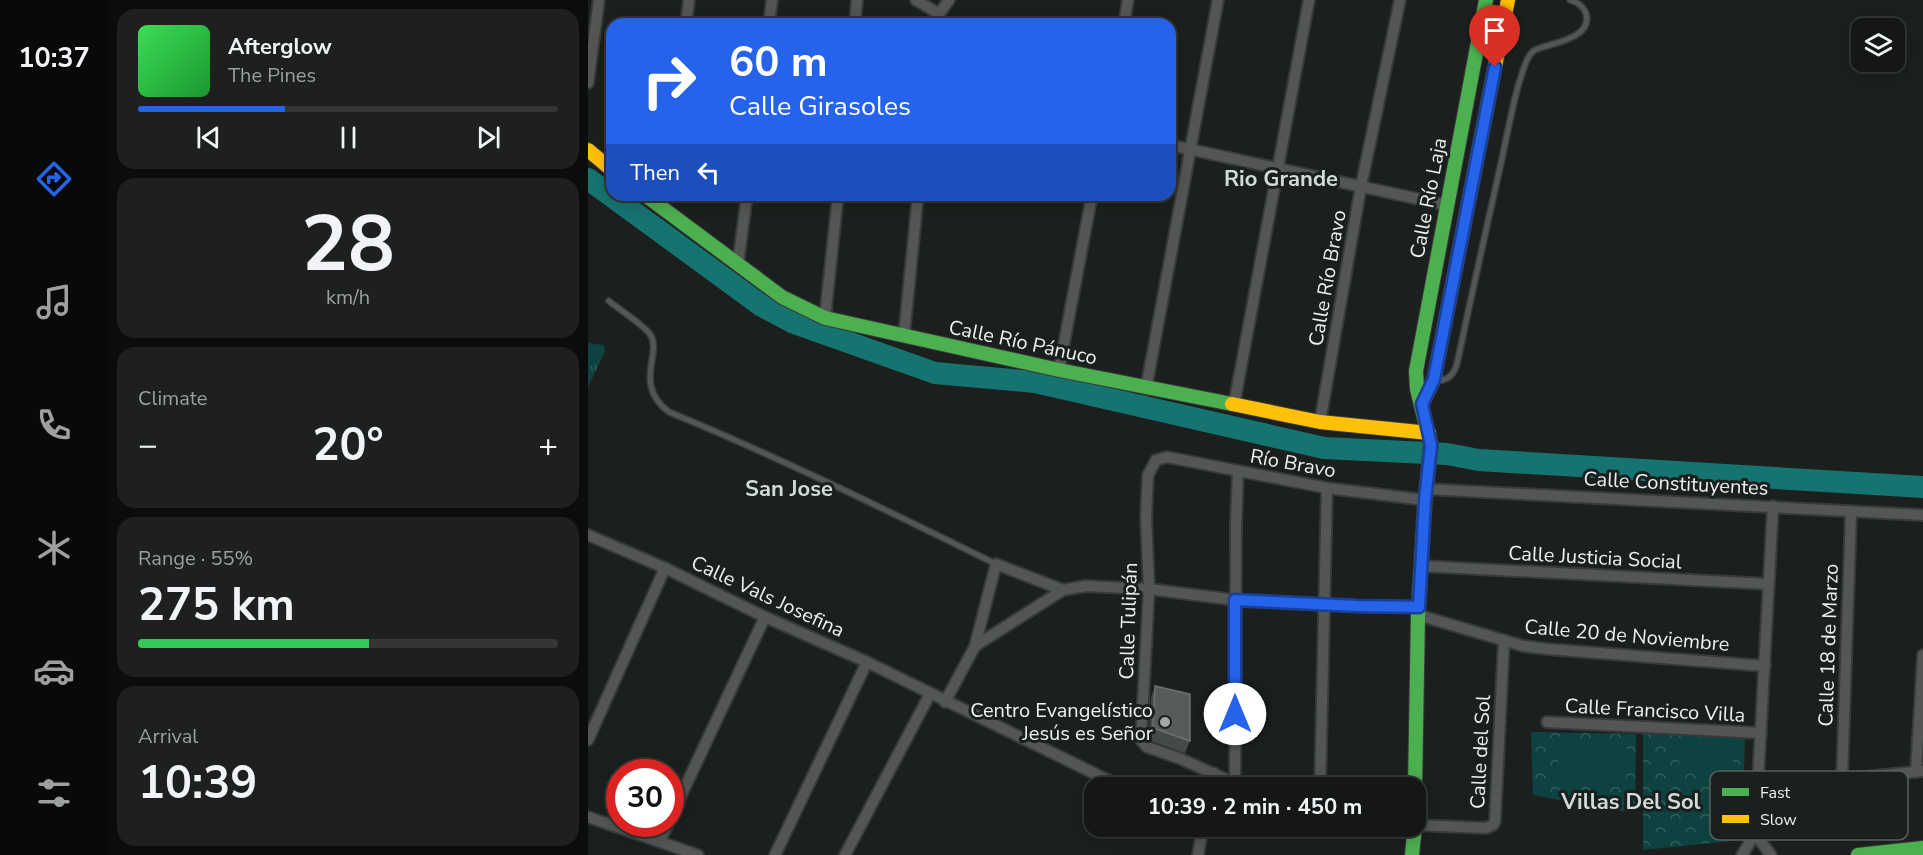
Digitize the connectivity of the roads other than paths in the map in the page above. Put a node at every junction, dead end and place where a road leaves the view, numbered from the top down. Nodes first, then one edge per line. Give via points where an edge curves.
1 (598, 0) edge
2 (689, 0) edge
3 (772, 0) edge
4 (857, 0) edge
5 (916, 0) edge
6 (949, 0) edge
7 (1128, 0) edge
8 (1218, 0) edge
9 (1309, 0) edge
10 (1400, 0) edge
11 (1486, 0) edge
12 (1508, 0) edge
13 (1570, 0) edge
14 (687, 18) edge
15 (770, 18) edge
16 (856, 18) edge
17 (936, 18) edge
18 (938, 18) edge
19 (1125, 18) edge
20 (588, 82) edge
21 (1176, 146) edge
22 (1192, 149) junction
23 (588, 150) edge
24 (606, 165) edge
25 (1277, 170) junction
26 (1361, 186) junction
27 (663, 201) edge
28 (746, 201) edge
29 (837, 201) edge
30 (917, 201) edge
31 (1091, 201) edge
32 (1446, 205) junction
33 (738, 264) junction
34 (609, 301) dead end
35 (825, 318) junction
36 (904, 336) junction
37 (1059, 370) junction
38 (1432, 382) junction
39 (1146, 389) junction
40 (1422, 404) junction
41 (1234, 405) junction
42 (1320, 422) junction
43 (1430, 439) junction
44 (1156, 460) joint
45 (1238, 471) junction
46 (1327, 488) junction
47 (1426, 488) junction
48 (1773, 506) junction
49 (1851, 512) junction
50 (1923, 515) edge
51 (588, 535) edge
52 (996, 564) junction
53 (1421, 566) junction
54 (664, 568) junction
55 (1768, 584) junction
56 (1149, 589) junction
57 (1063, 590) junction
58 (1235, 600) junction
59 (1324, 605) junction
60 (1418, 611) junction
61 (765, 616) junction
62 (1504, 640) junction
63 (975, 646) junction
64 (1923, 655) edge
65 (867, 662) junction
66 (1765, 666) junction
67 (930, 694) junction
68 (945, 702) junction
69 (1547, 722) dead end
70 (1761, 733) junction
71 (588, 740) edge
72 (1759, 771) edge
73 (1842, 771) edge
74 (1920, 772) edge
75 (1214, 773) junction
76 (1101, 777) edge
77 (1213, 777) edge
78 (1223, 777) edge
79 (1240, 777) edge
80 (1320, 777) edge
81 (1415, 777) edge
82 (684, 789) edge
83 (588, 817) edge
84 (1426, 826) edge
85 (662, 837) edge
86 (1201, 837) edge
87 (1414, 837) edge
88 (1751, 840) edge
89 (1760, 840) edge
90 (660, 841) junction
91 (1923, 848) edge
92 (698, 855) edge
93 (775, 855) edge
94 (845, 855) edge
95 (1198, 855) edge
96 (1412, 855) edge
97 (1742, 855) edge
98 (1771, 855) edge
99 (1858, 855) edge

1 - 20 street
2 - 14 street
3 - 15 street
4 - 16 street
5 - 17 street
6 - 18 street
7 - 19 street
8 - 22 street
9 - 25 street
10 - 26 street, Calle Río Bravo
11 - 32 street, Calle Río Laja
12 - 38 street, Calle Río Laja
13 - 38 lane via 1586,12 1585,26 1578,34 1536,50 1527,60 1457,364 1445,381
21 - 22 street
22 - 25 street
22 - 39 street
23 - 24 street
25 - 26 street
25 - 41 street
26 - 32 street
26 - 42 street, Calle Río Bravo
27 - 33 street, Calle Río Pánuco
28 - 33 street
29 - 35 street
30 - 36 street
31 - 37 street
32 - 40 street, Calle Río Laja via 1416,371
33 - 35 street, Calle Río Pánuco via 782,297
34 - 52 lane via 649,334 653,347 651,385 669,412 844,488
35 - 36 street, Calle Río Pánuco
36 - 37 street, Calle Río Pánuco
37 - 39 street, Calle Río Pánuco
38 - 40 street, Calle Río Laja
39 - 41 street, Calle Río Pánuco
40 - 43 street, Calle Río Laja
41 - 42 street, Calle Río Pánuco
42 - 43 street, Calle Río Pánuco
43 - 47 street, Calle Río Laja
44 - 45 street, Río Bravo via 1167,458
44 - 56 street, Calle Tulipán via 1148,475
45 - 46 street, Río Bravo
45 - 58 street
46 - 47 street, Río Bravo
46 - 59 street
47 - 48 street, Calle Constituyentes
47 - 53 street, Calle Río Laja
48 - 49 street, Calle Constituyentes
48 - 55 street
49 - 50 street, Calle Constituyentes
49 - 73 street, Calle 18 de Marzo
51 - 54 street, Calle Vals Josefina
52 - 57 street
52 - 63 street
53 - 55 street, Calle Justicia Social
53 - 60 street, Calle Río Laja
54 - 61 street, Calle Vals Josefina
54 - 71 street
55 - 66 street
56 - 57 street, Calle 20 de Noviembre via 1086,586
56 - 58 street, Calle 20 de Noviembre
56 - 75 street, Calle Tulipán via 1141,740 1147,747
57 - 63 street
58 - 59 street, Calle 20 de Noviembre
58 - 79 street
59 - 60 street, Calle 20 de Noviembre
59 - 80 street
60 - 62 street, Calle 20 de Noviembre
60 - 81 street, Calle Río Laja
61 - 65 street, Calle Vals Josefina
61 - 82 street
62 - 66 street, Calle 20 de Noviembre via 1547,649
62 - 84 street, Calle del Sol via 1495,821 1486,828
63 - 68 street
64 - 74 street
65 - 67 street, Calle Vals Josefina
65 - 93 street
66 - 70 street
67 - 68 street, Calle Vals Josefina
67 - 94 street
68 - 76 street, Calle Vals Josefina
69 - 70 street, Calle Francisco Villa
70 - 72 street
75 - 77 street
75 - 78 street
83 - 90 street
85 - 90 street
86 - 95 street
87 - 96 street
88 - 97 street
89 - 98 street
90 - 92 street
91 - 99 street

